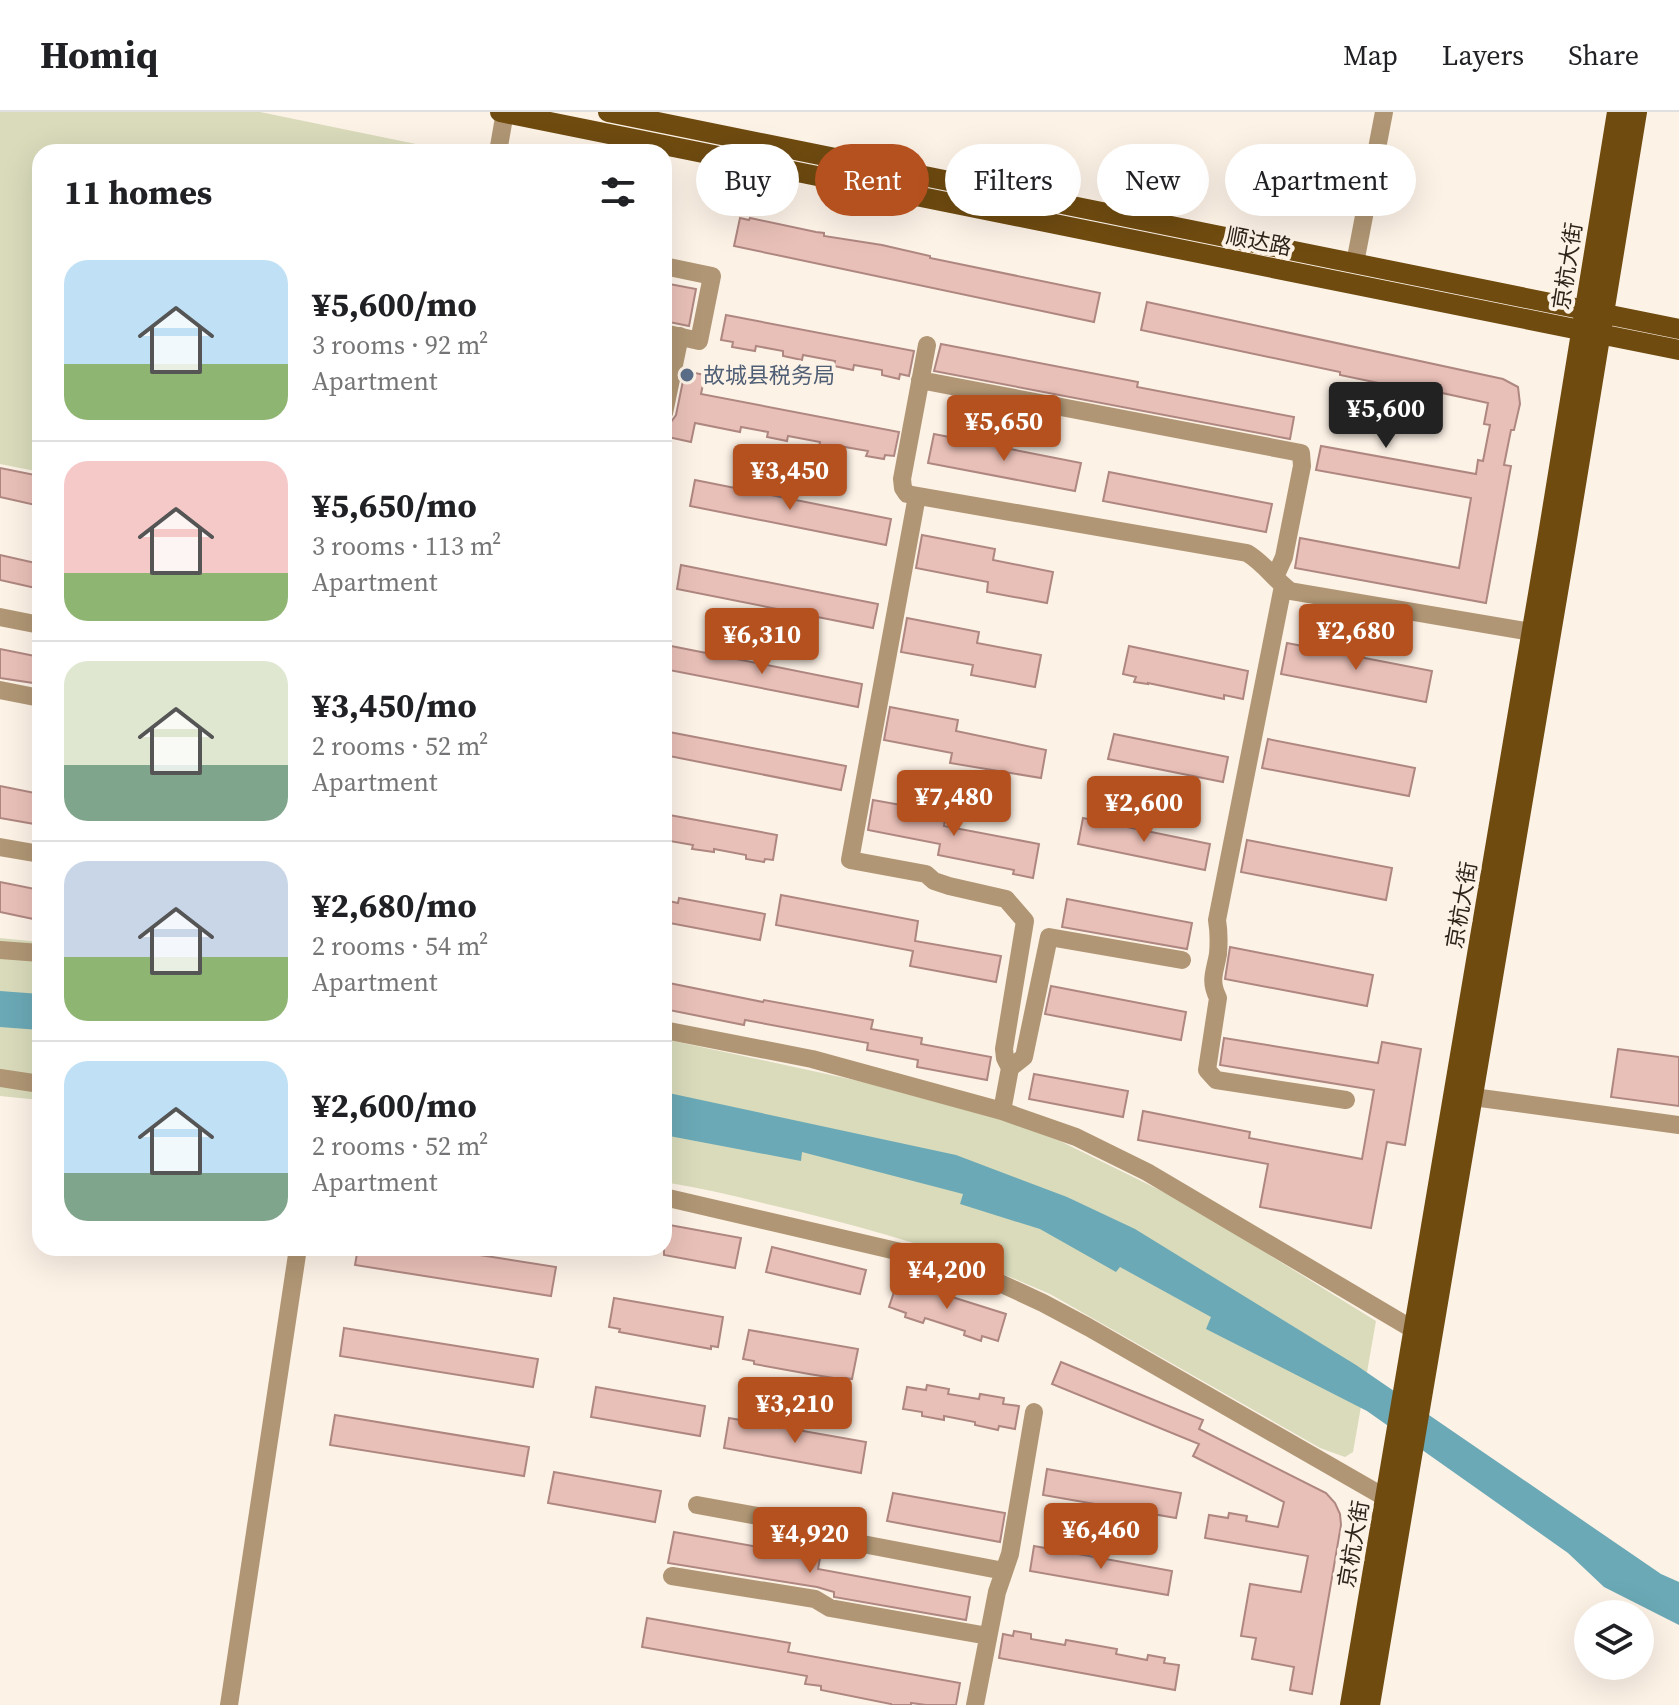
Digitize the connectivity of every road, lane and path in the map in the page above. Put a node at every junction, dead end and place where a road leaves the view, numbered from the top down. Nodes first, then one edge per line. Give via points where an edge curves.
1 (503, 112) edge
2 (608, 112) edge
3 (1384, 112) edge
4 (1617, 112) edge
5 (1637, 112) edge
6 (499, 144) edge
7 (635, 144) edge
8 (672, 152) edge
9 (1355, 263) junction
10 (672, 268) edge
11 (1594, 312) junction
12 (1679, 329) edge
13 (1591, 333) junction
14 (672, 335) edge
15 (927, 345) dead end
16 (1679, 350) edge
17 (920, 380) junction
18 (917, 496) junction
19 (1279, 581) junction
20 (0, 617) edge
21 (32, 623) edge
22 (1531, 632) junction
23 (0, 690) edge
24 (32, 696) edge
25 (0, 847) edge
26 (32, 853) edge
27 (0, 950) edge
28 (32, 952) edge
29 (1182, 960) dead end
30 (672, 1032) edge
31 (1010, 1068) junction
32 (0, 1078) edge
33 (32, 1083) edge
34 (1473, 1097) junction
35 (1346, 1100) dead end
36 (1002, 1111) junction
37 (1679, 1125) edge
38 (672, 1199) edge
39 (297, 1256) edge
40 (1414, 1330) junction
41 (1034, 1412) dead end
42 (1386, 1498) junction
43 (697, 1505) dead end
44 (1004, 1571) junction
45 (672, 1576) dead end
46 (988, 1636) junction
47 (229, 1705) edge
48 (975, 1705) edge
49 (1350, 1705) edge
50 (1370, 1705) edge

1 - 6 street
1 - 7 main road, 顺达路
2 - 9 main road, 顺达路
3 - 9 street
4 - 11 main road, 京杭大街
5 - 11 main road, 京杭大街
8 - 13 main road, 顺达路
9 - 11 main road, 顺达路
10 - 14 street via 712,276 699,341
11 - 12 main road, 顺达路
11 - 13 main road, 京杭大街
13 - 16 main road, 顺达路
13 - 22 main road, 京杭大街
13 - 34 main road, 京杭大街
15 - 17 street
17 - 18 street via 902,479 907,494
17 - 19 street via 1301,453
18 - 19 street via 1247,553
18 - 31 street via 850,860 926,874 949,886 1006,899 1025,921 1004,1049
19 - 22 street via 1290,591
19 - 35 street via 1217,920 1212,977 1218,998 1207,1070 1216,1080
20 - 21 street
22 - 40 main road, 京杭大街
23 - 24 street
25 - 26 street
27 - 28 street
29 - 31 street via 1049,937 1024,1057
30 - 36 street via 812,1059
31 - 36 street
32 - 33 street
34 - 37 street
34 - 50 main road, 京杭大街
36 - 40 street via 1076,1137 1147,1172
38 - 42 street via 989,1278 1088,1327
39 - 47 street
40 - 42 main road, 京杭大街
41 - 44 street
42 - 49 main road, 京杭大街
43 - 44 street
44 - 46 street
45 - 46 street via 815,1599 830,1608
46 - 48 street

